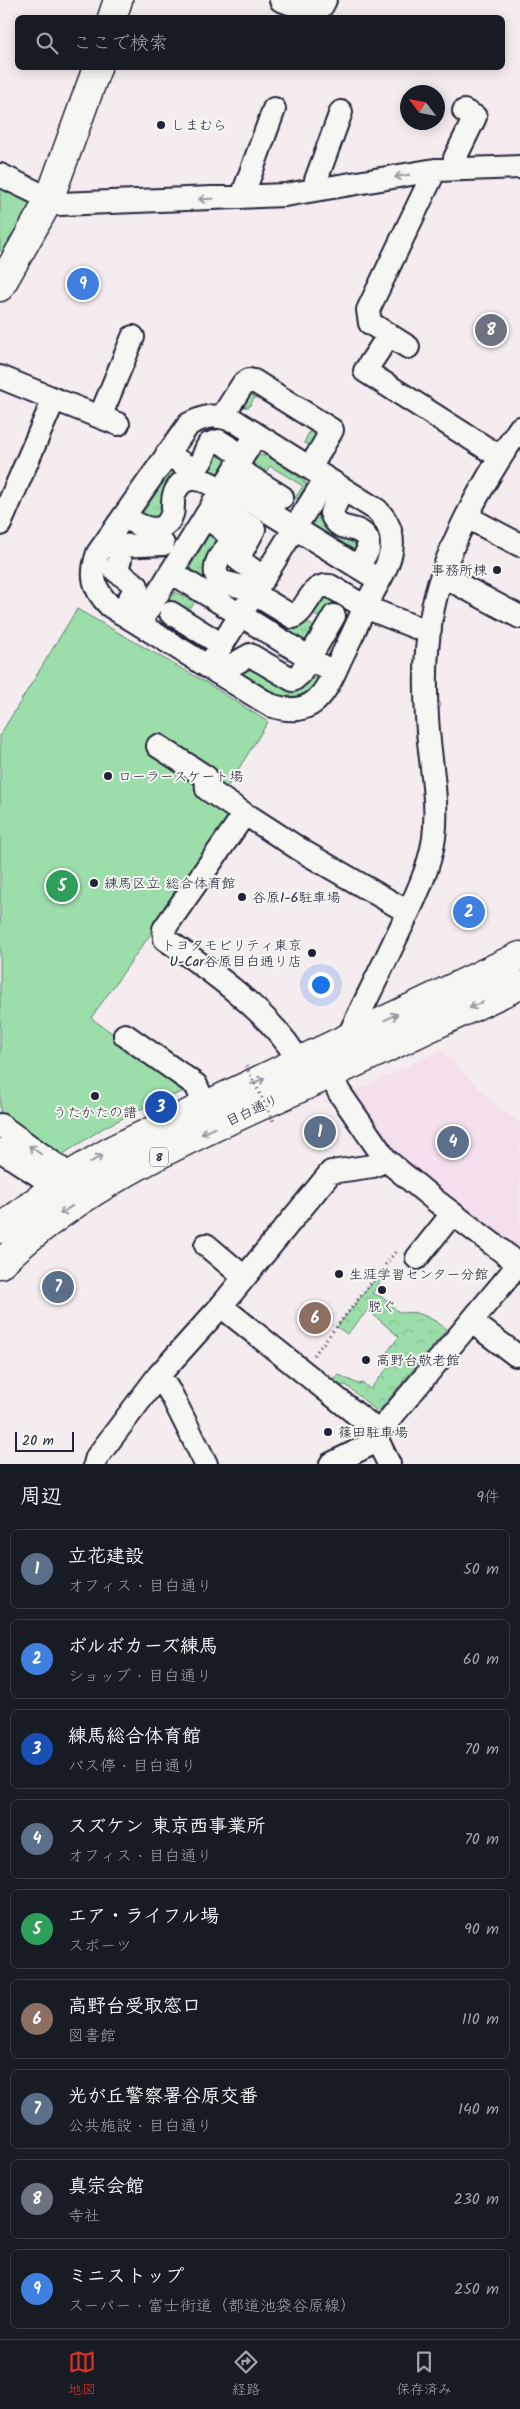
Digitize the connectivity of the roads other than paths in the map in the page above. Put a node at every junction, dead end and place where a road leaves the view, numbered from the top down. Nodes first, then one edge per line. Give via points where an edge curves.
1 (118, 0) edge
2 (281, 0) edge
3 (325, 0) edge
4 (113, 15) edge
5 (95, 70) edge
6 (274, 110) dead end
7 (464, 111) dead end
8 (341, 112) dead end
9 (520, 167) edge
10 (445, 169) junction
11 (0, 175) edge
12 (317, 189) junction
13 (242, 197) junction
14 (49, 200) junction
15 (0, 287) edge
16 (388, 335) junction
17 (133, 337) dead end
18 (408, 347) dead end
19 (0, 377) edge
20 (54, 399) junction
21 (222, 417) junction
22 (520, 428) edge
23 (256, 434) junction
24 (166, 454) junction
25 (500, 457) junction
26 (326, 478) junction
27 (274, 485) dead end
28 (224, 486) junction
29 (124, 516) junction
30 (467, 517) junction
31 (0, 524) edge
32 (295, 528) junction
33 (114, 542) junction
34 (520, 545) edge
35 (150, 550) dead end
36 (358, 567) junction
37 (171, 572) junction
38 (443, 576) junction
39 (379, 580) junction
40 (259, 585) junction
41 (365, 607) junction
42 (240, 615) junction
43 (186, 616) dead end
44 (520, 617) edge
45 (130, 618) junction
46 (324, 621) dead end
47 (430, 629) junction
48 (222, 645) junction
49 (310, 658) junction
50 (213, 670) junction
51 (334, 673) junction
52 (158, 746) dead end
53 (246, 816) junction
54 (408, 912) junction
55 (520, 956) edge
56 (520, 985) edge
57 (125, 1035) dead end
58 (347, 1039) junction
59 (299, 1062) junction
60 (332, 1074) junction
61 (205, 1105) junction
62 (0, 1125) edge
63 (0, 1150) edge
64 (386, 1160) junction
65 (70, 1175) junction
66 (40, 1176) dead end
67 (452, 1214) junction
68 (0, 1229) edge
69 (206, 1245) dead end
70 (408, 1253) road end
71 (0, 1264) edge
72 (520, 1264) edge
73 (244, 1277) junction
74 (221, 1306) junction
75 (472, 1322) junction
76 (516, 1355) dead end
77 (159, 1375) junction
78 (376, 1436) junction
79 (95, 1464) edge
80 (206, 1464) edge
81 (331, 1464) edge
82 (389, 1464) edge

1 - 4 main road
2 - 3 street via 310,12 322,6
5 - 14 main road
6 - 13 street
7 - 10 street via 475,117 455,158
8 - 12 street via 316,180
9 - 10 street
10 -> 12 street
10 - 16 street via 368,310 370,323
11 - 14 street
12 - 13 street
13 -> 14 street via 60,204
14 - 15 main road
16 - 18 street
16 - 25 street via 365,371
17 - 20 street via 109,421
19 - 20 street
20 - 31 street
21 - 23 street
21 - 24 street via 204,417 189,424
21 - 26 street via 243,384 254,381 332,430
22 - 25 street
23 - 26 street
23 - 28 street
24 - 28 street via 190,468 201,463 209,444 219,442
24 - 29 street
25 - 30 street
26 - 32 street
26 - 36 street via 331,513 339,526 357,530 368,540 368,550
26 - 39 street via 377,510 387,520 394,544
27 - 28 street
28 - 29 street via 195,477 183,482 174,495 172,514 165,524 154,529 142,527
28 - 32 street
28 - 37 street
28 - 40 street via 226,532 230,546 216,566 216,575 222,582 243,587
29 - 33 street
30 - 34 street
30 - 38 street
32 - 36 street
32 - 40 street
33 - 35 street
33 - 45 street via 120,560 115,570 137,587
33 - 45 street via 98,553 93,567 94,582 99,595
36 - 39 street
37 - 42 street
37 - 45 street
38 - 44 street
38 - 47 street via 435,598
39 - 41 street
40 - 41 street via 293,617 298,615 315,590 324,585
40 - 42 street
41 - 47 street via 415,627
41 - 51 street
42 - 48 street
42 - 49 street
43 - 48 street
45 - 50 street
46 - 49 street
47 - 54 street via 426,717 436,802 434,838 429,861
48 - 50 street
49 - 50 street via 293,680 250,656
49 - 51 street
50 - 51 street via 270,705 284,710 300,710 316,702
52 - 53 street via 206,777 207,789
53 - 54 street
53 - 59 street via 164,929 165,939 249,1004 291,1047
54 - 58 street
58 -> 55 main road, 目白通り / 8
56 -> 60 main road, 目白通り / 8
57 - 61 street via 196,1085
58 - 59 main road, 目白通り / 8
58 - 60 street
61 -> 59 main road, 目白通り / 8
60 - 64 street via 339,1092
60 -> 71 main road, 目白通り / 8 via 201,1134 98,1189 52,1220
65 -> 61 main road, 目白通り / 8 via 114,1149
65 -> 62 street
63 - 66 street
64 - 67 street
64 - 73 street via 373,1166 331,1172
65 - 68 main road, 目白通り / 8
67 - 70 street
67 - 72 street
69 - 73 street
72 - 75 street
73 - 74 street
74 - 77 street
74 - 78 street via 370,1425
75 - 76 street
75 - 78 street
77 - 79 street
77 - 80 street
78 - 81 street via 367,1446
78 - 82 street

